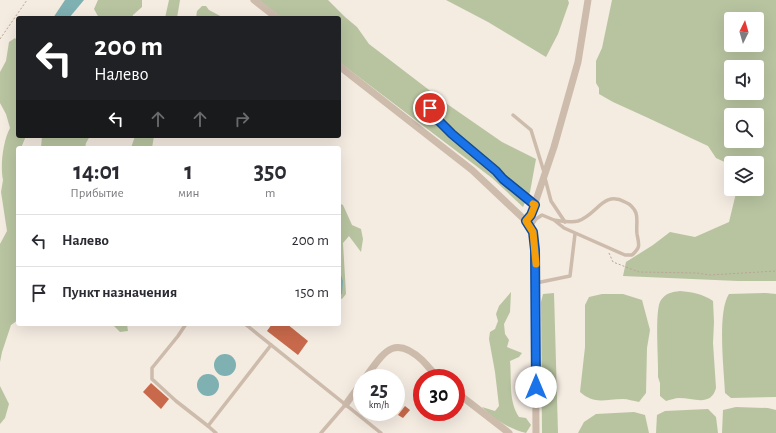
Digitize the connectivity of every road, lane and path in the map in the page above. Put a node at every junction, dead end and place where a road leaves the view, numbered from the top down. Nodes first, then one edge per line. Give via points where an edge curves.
1 (27, 0) edge
2 (254, 0) edge
3 (588, 0) edge
4 (274, 16) edge
5 (0, 39) edge
6 (341, 68) edge
7 (425, 100) dead end
8 (513, 115) dead end
9 (545, 176) junction
10 (535, 205) junction
11 (554, 220) junction
12 (526, 221) junction
13 (565, 222) junction
14 (530, 228) junction
15 (575, 234) junction
16 (606, 248) junction
17 (776, 271) edge
18 (536, 283) junction
19 (185, 326) edge
20 (247, 326) edge
21 (271, 345) junction
22 (372, 369) edge
23 (430, 369) edge
24 (353, 394) edge
25 (465, 399) edge
26 (346, 404) junction
27 (208, 426) junction
28 (216, 433) edge
29 (321, 433) edge
30 (380, 433) edge
31 (509, 433) edge
32 (536, 433) edge

1 - 5 path
2 - 4 street
3 - 9 street via 578,62
6 - 12 street via 472,170
7 - 10 lane via 434,116 452,134
8 - 9 lane via 531,130
9 - 10 street
9 - 13 lane via 551,201
10 - 12 street
11 - 13 lane
11 - 14 lane via 542,215
11 - 15 lane
12 - 14 street
13 - 16 lane via 578,221 610,199 620,199 629,203 636,214 640,242 638,250 632,255 625,255
14 - 18 street via 533,232 535,250
15 - 16 lane
15 - 18 lane via 570,276
16 - 17 path via 613,262 639,272 710,275
18 - 32 street
19 - 27 lane via 152,368 152,379
20 - 21 lane
21 - 26 lane
21 - 27 lane
22 - 23 street via 384,353 396,347 407,349
24 - 26 street
25 - 31 street
26 - 29 lane
26 - 30 lane
27 - 28 lane

